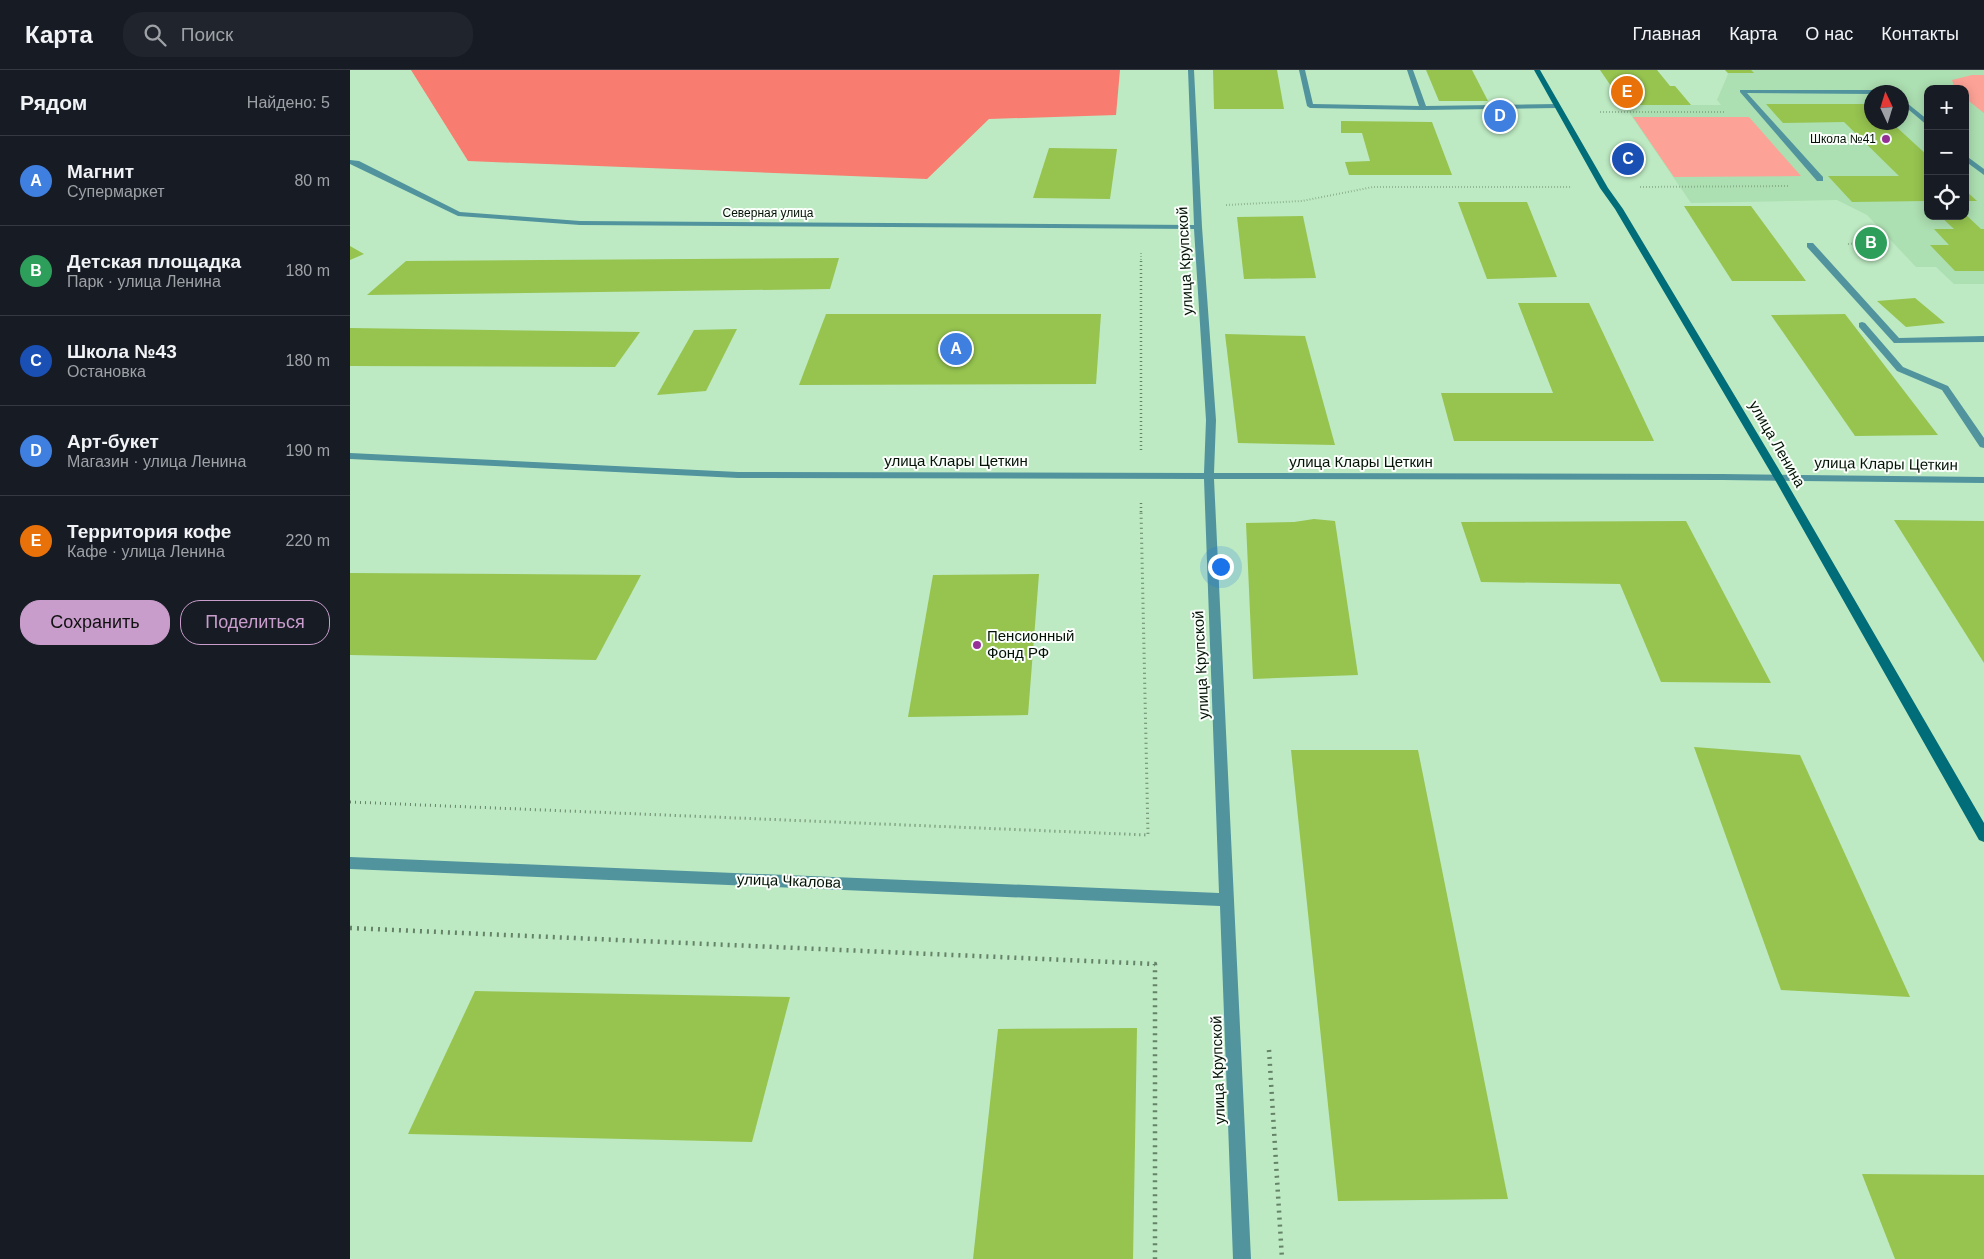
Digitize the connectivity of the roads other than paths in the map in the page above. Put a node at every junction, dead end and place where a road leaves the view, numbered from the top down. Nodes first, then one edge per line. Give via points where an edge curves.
1 (1191, 70) edge
2 (1302, 70) edge
3 (1410, 70) edge
4 (1537, 70) edge
5 (1864, 92) edge
6 (1557, 106) junction
7 (1909, 107) edge
8 (1423, 108) junction
9 (1924, 120) edge
10 (1969, 160) edge
11 (350, 162) edge
12 (1984, 173) edge
13 (1820, 179) road end
14 (1198, 227) junction
15 (1810, 244) dead end
16 (1862, 325) dead end
17 (1984, 339) edge
18 (1984, 445) edge
19 (350, 456) edge
20 (1209, 477) junction
21 (1778, 478) junction
22 (1984, 480) edge
23 (1984, 836) edge
24 (350, 863) edge
25 (1228, 900) junction
26 (1242, 1259) edge

1 - 14 street, улица Крупской
2 - 8 street via 1310,106
3 - 8 street
4 - 6 main road, улица Ленина
5 - 13 street via 1742,91
6 - 8 street
6 - 21 main road, улица Ленина
7 - 9 street
10 - 12 street
11 - 14 street, Северная улица via 458,214 580,223
14 - 20 street, улица Крупской via 1211,420
15 - 17 street via 1896,341
16 - 18 street via 1900,369 1945,388
19 - 20 street, улица Клары Цеткин via 738,475
20 - 21 street, улица Клары Цеткин
20 - 25 street, улица Крупской
21 - 22 street, улица Клары Цеткин
21 - 23 main road, улица Ленина
24 - 25 street, улица Чкалова
25 - 26 street, улица Крупской

